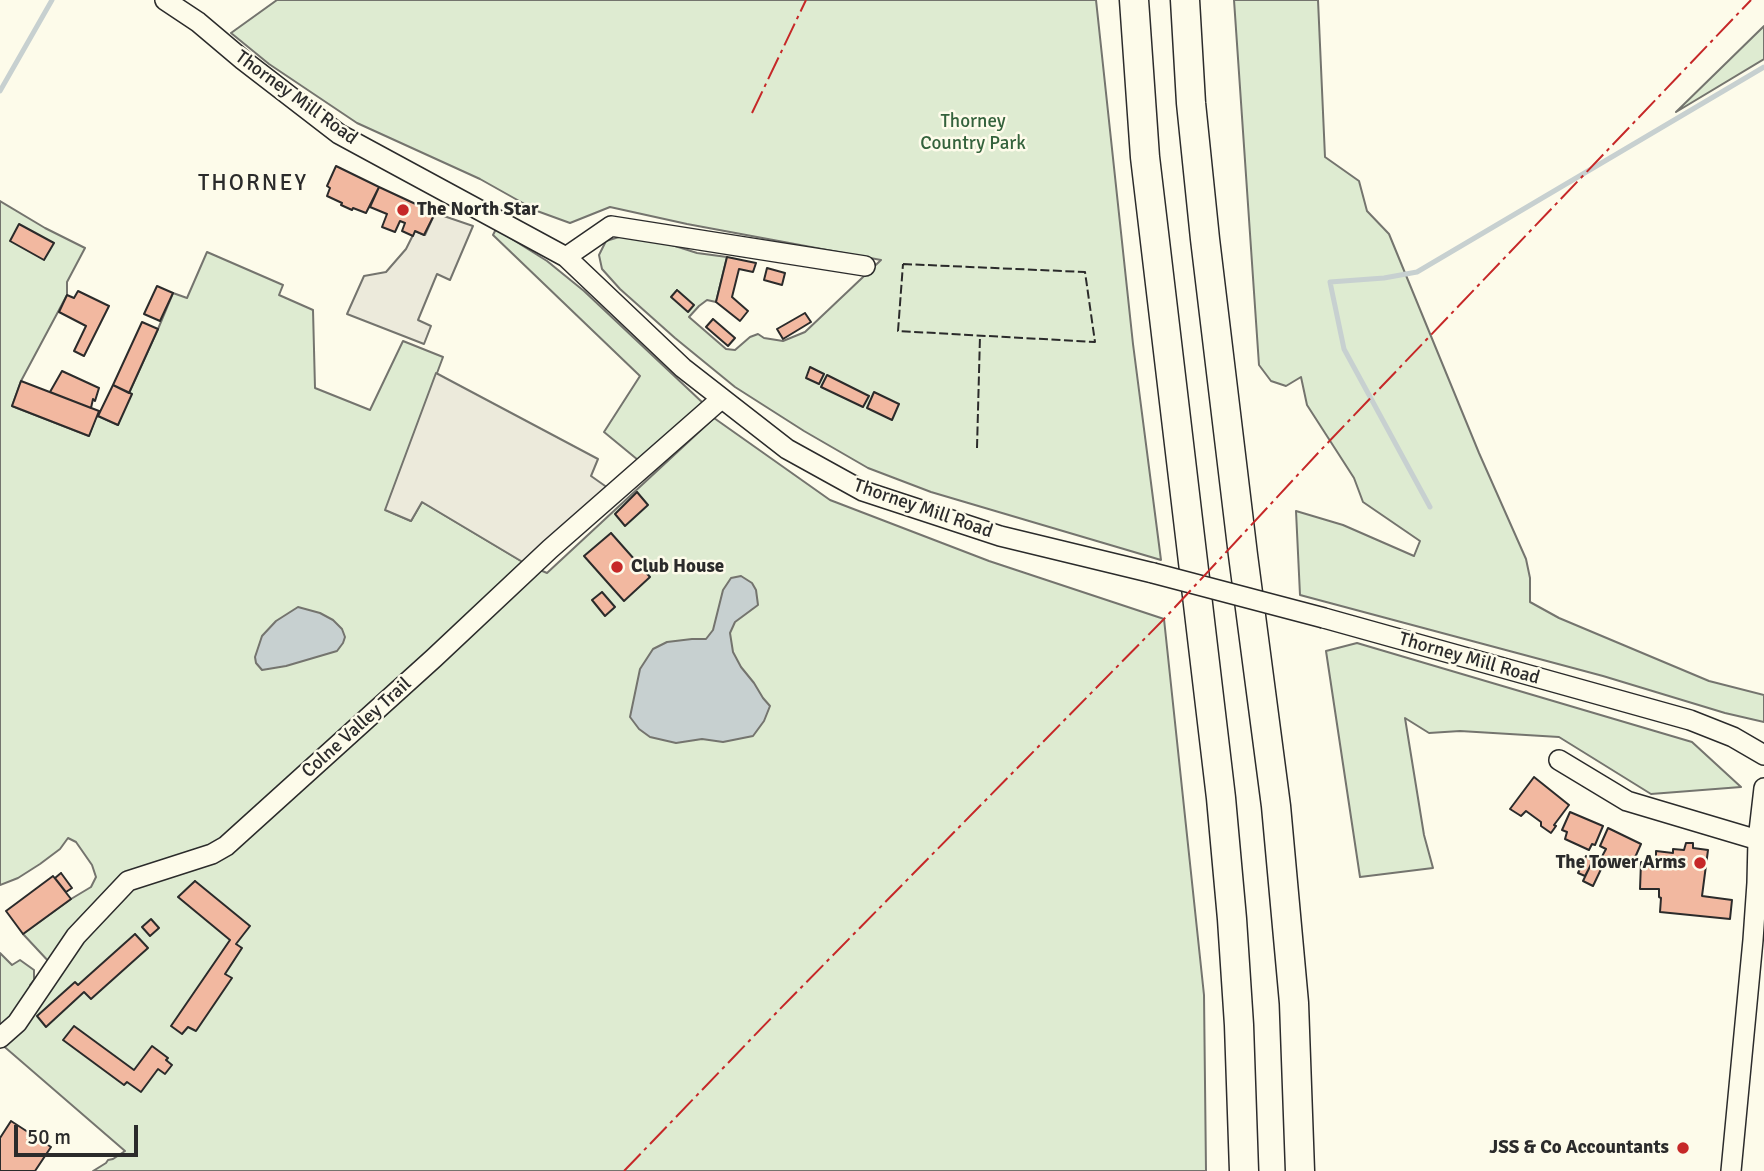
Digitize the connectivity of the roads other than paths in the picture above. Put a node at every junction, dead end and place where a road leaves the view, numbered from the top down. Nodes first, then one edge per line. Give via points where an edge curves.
1 (165, 0) edge
2 (1134, 0) edge
3 (1185, 0) edge
4 (566, 257) junction
5 (864, 266) dead end
6 (719, 402) junction
7 (1764, 755) edge
8 (1559, 760) dead end
9 (1764, 788) edge
10 (1758, 840) junction
11 (1761, 886) edge
12 (0, 1038) edge
13 (1244, 1171) edge
14 (1300, 1171) edge
15 (1731, 1171) edge

1 - 4 street, Thorney Mill Road via 339,134
2 - 13 highway via 1145,157 1231,905
3 - 14 highway via 1206,252 1276,806 1294,1003
4 - 5 street via 611,226
4 - 6 street, Thorney Mill Road
6 - 7 street, Thorney Mill Road, bridge via 787,449 863,491 1000,536 1324,618 1690,720
6 - 12 street, Colne Valley Trail via 226,846 212,855 128,881 76,936 17,1023
8 - 10 street via 1627,801
9 - 10 street
10 - 11 street
11 - 15 street

